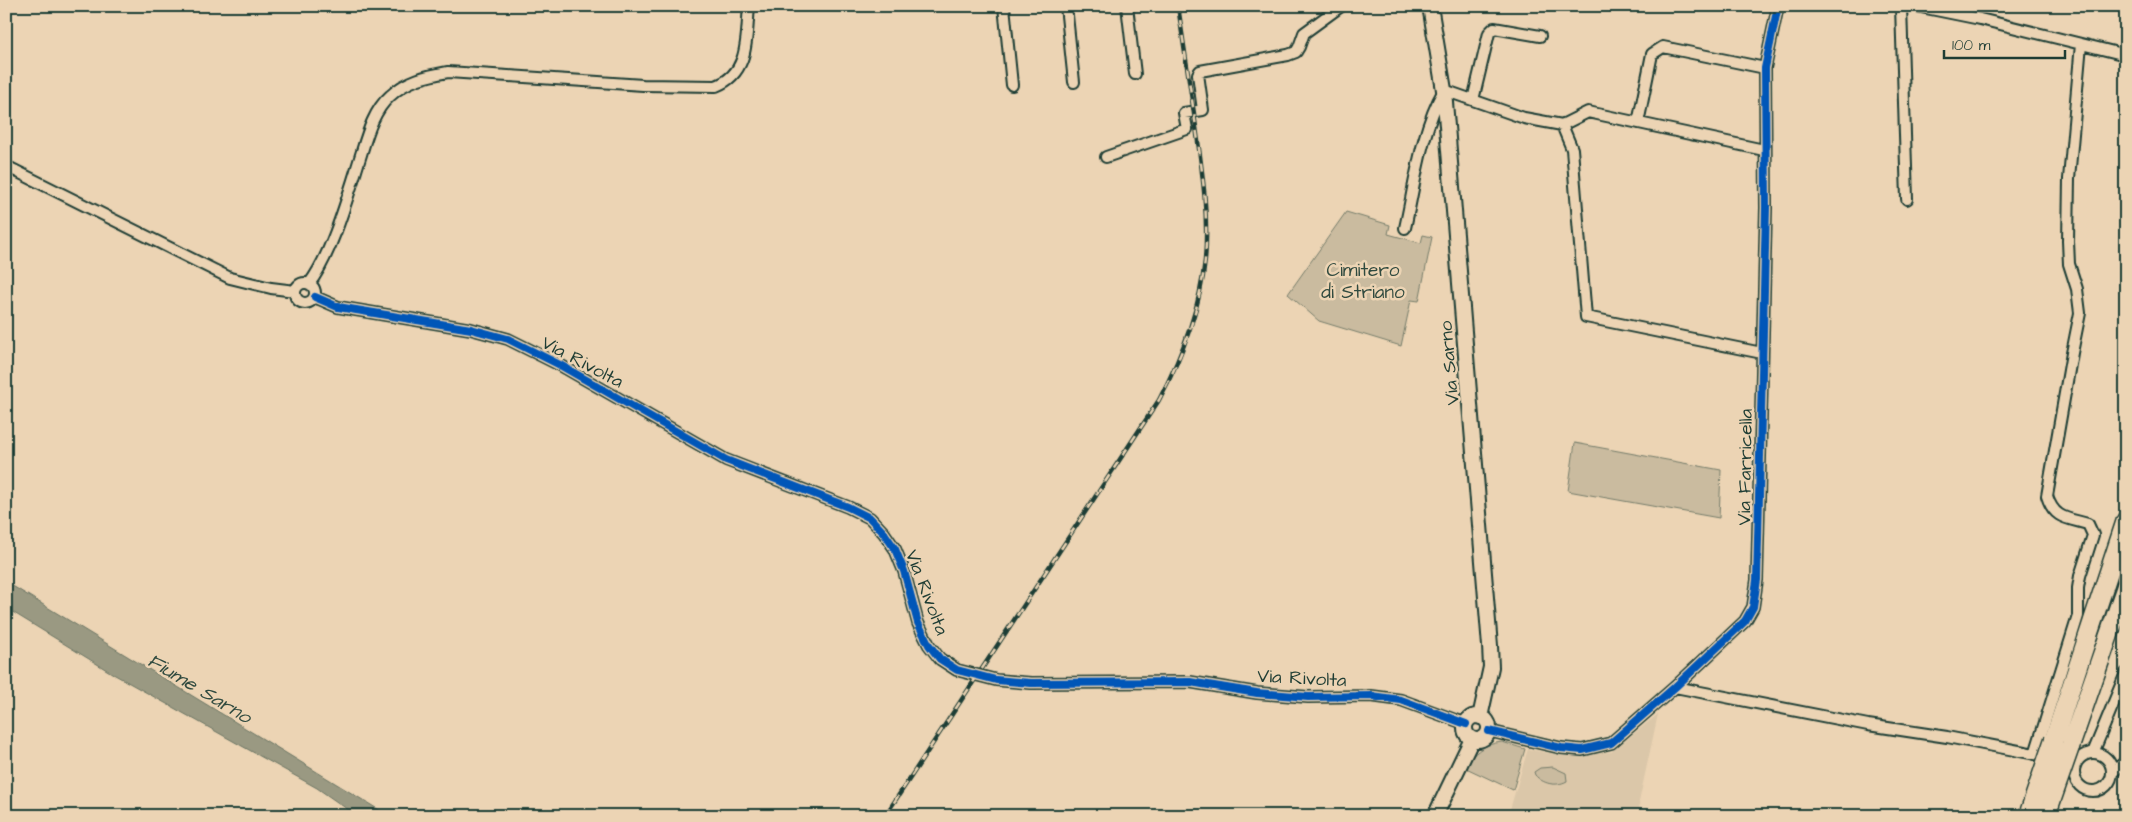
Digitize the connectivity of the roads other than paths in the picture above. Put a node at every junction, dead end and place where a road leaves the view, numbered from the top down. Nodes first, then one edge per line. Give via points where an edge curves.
1 (749, 6) edge
2 (1004, 6) edge
3 (1066, 6) edge
4 (1127, 6) edge
5 (1341, 6) edge
6 (1430, 6) edge
7 (1778, 6) edge
8 (1901, 6) edge
9 (1916, 6) edge
10 (1936, 8) edge
11 (1540, 36) dead end
12 (2081, 44) junction
13 (2126, 55) edge
14 (1765, 68) junction
15 (1135, 74) dead end
16 (1074, 82) dead end
17 (1012, 85) dead end
18 (1444, 90) junction
19 (1473, 100) junction
20 (1638, 123) junction
21 (1562, 126) junction
22 (1764, 150) junction
23 (1106, 157) dead end
24 (6, 166) edge
25 (1907, 199) dead end
26 (1405, 228) dead end
27 (309, 284) junction
28 (296, 291) junction
29 (314, 297) junction
30 (1762, 353) junction
31 (2126, 520) edge
32 (2126, 586) edge
33 (2126, 673) edge
34 (1675, 687) junction
35 (1480, 717) junction
36 (1466, 724) junction
37 (1489, 731) junction
38 (1472, 739) junction
39 (2062, 743) junction
40 (2093, 753) junction
41 (2035, 754) junction
42 (2126, 761) edge
43 (2075, 766) junction
44 (2113, 772) junction
45 (1436, 816) edge
46 (2028, 816) edge
47 (2046, 816) edge

1 - 27 street via 745,48 739,68 733,76 716,86 643,85 448,72 422,76 399,88 388,97 374,118 323,262
2 - 17 street
3 - 16 street
4 - 15 street
5 - 23 street via 1304,33 1296,52 1200,70 1203,110 1184,113 1187,128
6 - 18 main road, Via Sarno
7 - 14 street, Via Farricella
8 - 25 street
9 - 10 street
10 - 12 street
11 - 19 street via 1494,28
12 - 13 street
12 - 41 street via 2069,179 2068,241 2069,264 2080,314 2047,496 2055,513 2088,524 2093,535 2078,582 2078,616
14 - 20 street via 1662,47 1652,54
14 - 22 street, Via Farricella
18 - 19 street
18 - 26 street via 1429,126
18 - 35 main road, Via Sarno via 1490,646 1491,667
19 - 21 street via 1524,118
20 - 21 street via 1588,112
20 - 22 street
21 - 30 street via 1572,149 1586,317
22 - 30 street, Via Farricella via 1766,208
24 - 28 street via 230,278
27 - 28 street via 302,284
27 - 29 street via 315,290
28 - 29 street via 297,300 303,303
29 - 36 street, Via Rivolta via 338,307 471,329 508,340 560,365 726,460 870,518 895,549 918,623 929,645 940,659 957,670 996,680 1031,683 1190,682 1308,697 1371,696 1401,700
30 - 34 street, Via Farricella via 1757,580 1753,606 1745,621
31 - 39 highway
32 - 39 highway
33 - 40 street
34 - 37 street, Via Farricella via 1611,743 1592,748 1561,748
34 - 41 street via 1868,726
35 - 36 main road via 1474,717
35 - 37 main road via 1488,724
36 - 38 main road via 1467,734
37 - 38 main road via 1482,739
38 - 45 main road
39 - 46 highway, bridge
39 - 47 highway, bridge
40 - 43 street via 2081,757
40 - 44 street via 2109,761
41 - 43 street
42 - 44 street
43 - 44 street via 2076,781 2092,792 2104,788

